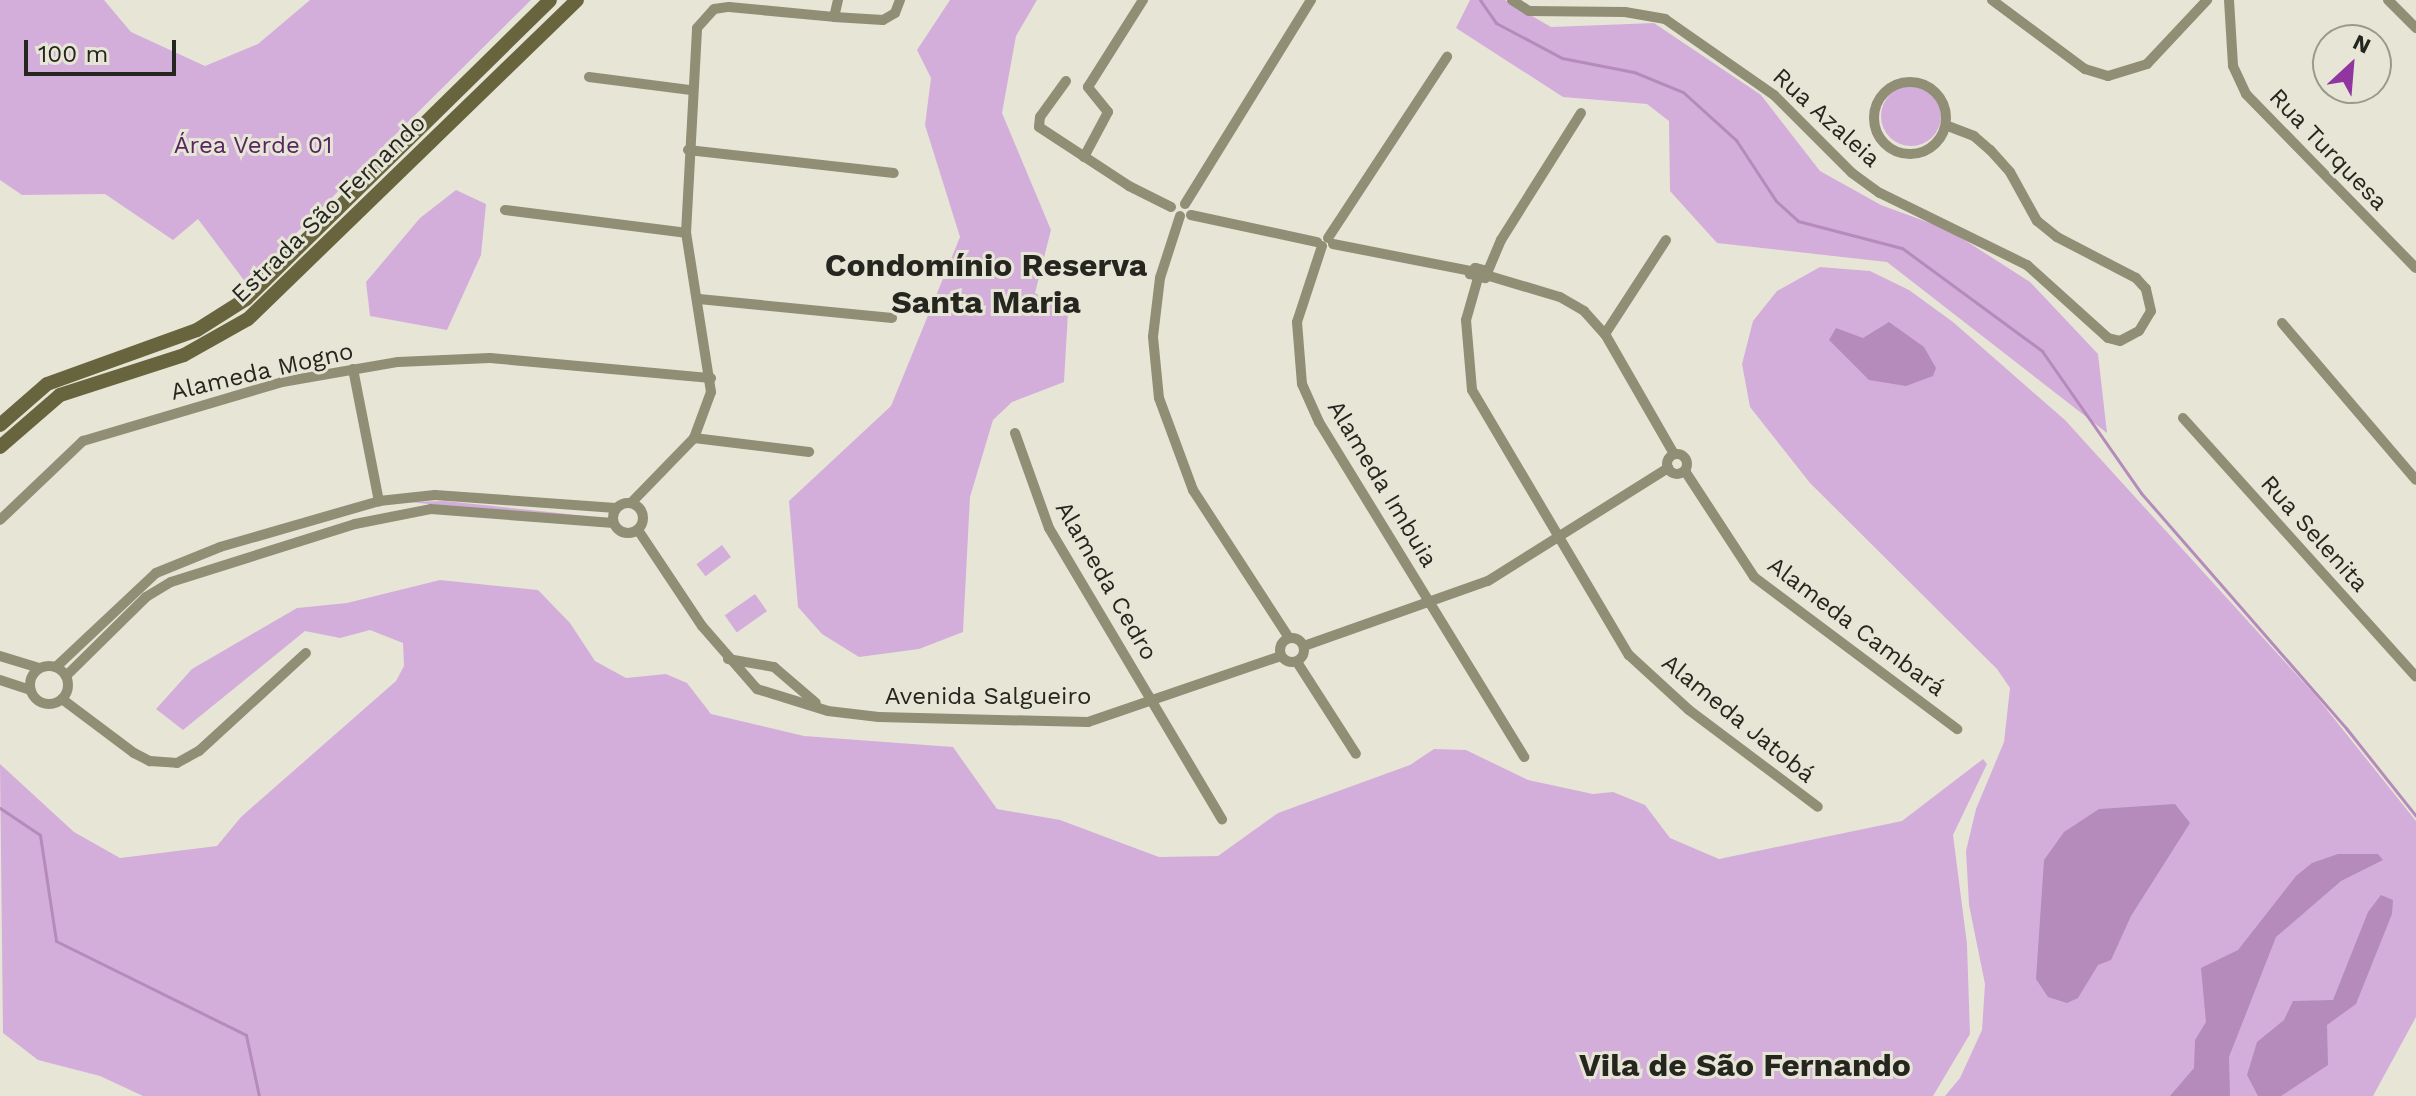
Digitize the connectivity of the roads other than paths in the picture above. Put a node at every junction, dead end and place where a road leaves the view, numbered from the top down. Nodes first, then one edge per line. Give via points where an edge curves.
1 (550, 0) edge
2 (577, 0) edge
3 (838, 0) edge
4 (900, 0) edge
5 (1143, 0) edge
6 (1311, 0) edge
7 (1992, 0) edge
8 (2207, 0) edge
9 (2229, 0) edge
10 (2388, 0) edge
11 (1515, 2) edge
12 (834, 17) junction
13 (2416, 28) edge
14 (1447, 57) dead end
15 (589, 77) dead end
16 (1066, 81) dead end
17 (691, 90) junction
18 (1581, 113) dead end
19 (1946, 125) junction
20 (688, 150) junction
21 (1084, 157) junction
22 (894, 173) dead end
23 (1185, 204) junction
24 (1171, 207) junction
25 (505, 210) dead end
26 (1186, 215) junction
27 (686, 233) junction
28 (1666, 240) dead end
29 (1325, 242) junction
30 (2416, 268) edge
31 (1479, 274) junction
32 (699, 299) junction
33 (892, 318) dead end
34 (2282, 323) dead end
35 (1605, 334) junction
36 (353, 369) junction
37 (711, 378) junction
38 (2183, 418) dead end
39 (0, 425) edge
40 (1015, 433) dead end
41 (694, 438) junction
42 (0, 447) edge
43 (809, 452) dead end
44 (1674, 454) junction
45 (1668, 468) junction
46 (1685, 471) junction
47 (2416, 480) edge
48 (379, 501) junction
49 (631, 503) junction
50 (616, 508) junction
51 (410, 509) junction
52 (0, 520) edge
53 (613, 523) junction
54 (355, 524) junction
55 (638, 530) junction
56 (1559, 538) junction
57 (1431, 602) junction
58 (1289, 638) junction
59 (1304, 646) junction
60 (306, 653) dead end
61 (0, 656) edge
62 (1281, 656) junction
63 (728, 659) junction
64 (753, 660) junction
65 (1297, 662) junction
66 (56, 667) junction
67 (39, 668) junction
68 (744, 674) junction
69 (66, 676) junction
70 (2416, 677) edge
71 (0, 680) edge
72 (788, 681) junction
73 (30, 690) junction
74 (781, 697) junction
75 (62, 699) junction
76 (1152, 701) junction
77 (828, 711) junction
78 (1957, 729) dead end
79 (1356, 754) dead end
80 (1524, 757) dead end
81 (1818, 807) dead end
82 (1222, 819) dead end

1 - 39 main road, Estrada São Fernando via 246,299 197,330 47,384
2 - 42 main road, Estrada São Fernando via 248,319 184,355 60,395
3 - 12 street
4 - 12 street via 895,13 883,20
5 - 21 street via 1088,87 1108,112
6 - 23 street
7 - 8 street via 2085,69 2108,76 2147,64
9 - 30 street, Rua Turquesa via 2233,66 2246,94
10 - 13 street
11 - 19 street, Rua Azaleia via 1529,11 1625,12 1665,19 1774,95 1852,173 1880,193 2027,265 2108,338 2120,341 2139,331 2151,311 2136,278 2037,221 2010,172 1990,150 1974,136
12 - 17 street via 714,9 697,28
14 - 29 street, Alameda Imbuia
15 - 17 street
16 - 21 street via 1040,117 1039,127
17 - 20 street
18 - 31 street, Alameda Jatobá
19 - 19 street via 1942,102 1914,82 1891,87 1876,105 1880,140 1900,153 1934,146
20 - 22 street
20 - 27 street
21 - 24 street
23 - 24 street via 1178,201
23 - 26 street
24 - 26 street
25 - 27 street
26 - 29 street
26 - 58 street via 1163,267 1153,337 1159,398 1193,490
27 - 32 street
28 - 35 street
29 - 31 street
29 - 57 street, Alameda Imbuia via 1297,322 1302,384 1319,422
31 - 35 street via 1560,297 1584,311
31 - 56 street, Alameda Jatobá via 1466,332 1472,390
32 - 33 street
32 - 37 street
34 - 47 street
35 - 44 street
36 - 37 street, Alameda Mogno via 490,358
36 - 48 street
36 - 52 street, Alameda Mogno via 282,382 83,441
37 - 41 street via 708,407
38 - 70 street, Rua Selenita
40 - 76 street, Alameda Cedro via 1049,528
41 - 43 street
41 - 49 street
44 - 45 street
44 - 46 street, Alameda Cambará via 1686,459
45 - 46 street via 1676,474
45 - 56 street
46 - 78 street, Alameda Cambará via 1754,577
48 - 50 street via 435,495
48 - 51 street
48 - 54 street
48 - 66 street via 220,547 156,573
49 - 50 street
49 - 55 street via 642,512
50 - 53 street
51 - 53 street
51 - 54 street
53 - 55 street via 624,534
54 - 69 street via 171,582 146,597
55 - 63 street, Avenida Salgueiro
56 - 57 street via 1488,581
56 - 81 street, Alameda Jatobá via 1629,655 1689,710
57 - 59 street
57 - 80 street, Alameda Imbuia
58 - 59 street
58 - 62 street via 1280,646
59 - 65 street
60 - 75 street via 199,751 177,763 150,761 134,753
61 - 67 street
62 - 65 street
62 - 76 street, Avenida Salgueiro
63 - 64 street
63 - 68 street, Avenida Salgueiro
64 - 68 street
64 - 72 street via 774,667
65 - 79 street
66 - 67 street
66 - 69 street
67 - 73 street
68 - 74 street, Avenida Salgueiro via 757,689
69 - 75 street
71 - 73 street
72 - 74 street
72 - 77 street
73 - 75 street via 46,704
74 - 77 street, Avenida Salgueiro
76 - 77 street, Avenida Salgueiro via 1115,716 1057,723
76 - 82 street, Alameda Cedro

